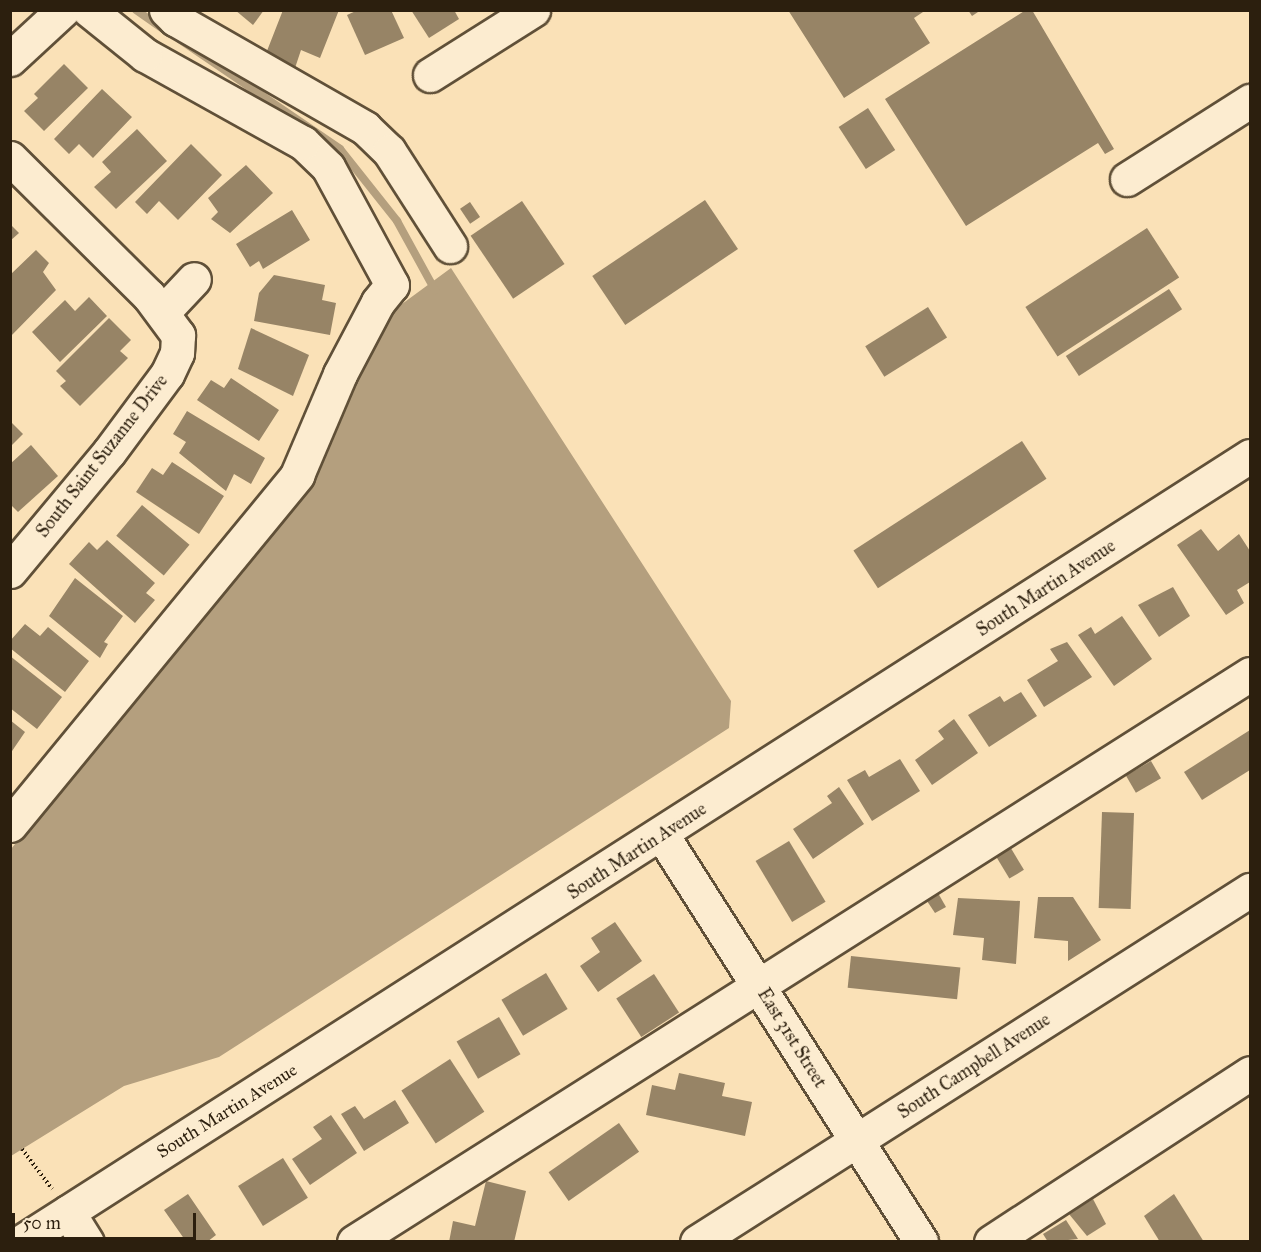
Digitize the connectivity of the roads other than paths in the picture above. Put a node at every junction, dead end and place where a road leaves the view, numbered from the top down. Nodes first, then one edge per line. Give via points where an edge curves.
1 (63, 10) edge
2 (89, 10) edge
3 (166, 10) edge
4 (533, 10) edge
5 (10, 59) edge
6 (430, 75) dead end
7 (1251, 102) edge
8 (10, 158) edge
9 (1127, 179) dead end
10 (450, 246) dead end
11 (194, 279) dead end
12 (171, 323) junction
13 (1251, 456) edge
14 (10, 571) edge
15 (1251, 674) edge
16 (10, 825) edge
17 (662, 835) junction
18 (1251, 890) edge
19 (758, 984) junction
20 (1251, 1073) edge
21 (857, 1141) junction
22 (68, 1212) junction
23 (21, 1242) edge
24 (87, 1242) edge
25 (354, 1242) edge
26 (697, 1242) edge
27 (921, 1242) edge
28 (991, 1242) edge

1 - 5 street
2 - 16 street via 145,55 303,143 328,167 392,285 378,302 340,374 297,475
3 - 10 street via 175,20 365,128 389,151
4 - 6 street
7 - 9 street
8 - 12 street
11 - 12 street
12 - 14 street, South Saint Suzanne Drive via 177,353 167,374 109,452
13 - 17 street, South Martin Avenue
15 - 19 street
17 - 19 street, East 31st Street
17 - 22 street, South Martin Avenue
18 - 21 street, South Campbell Avenue
19 - 21 street, East 31st Street
19 - 25 street
20 - 28 street
21 - 26 street, South Campbell Avenue
21 - 27 street, East 31st Street
22 - 23 street, South Martin Avenue
22 - 24 street

